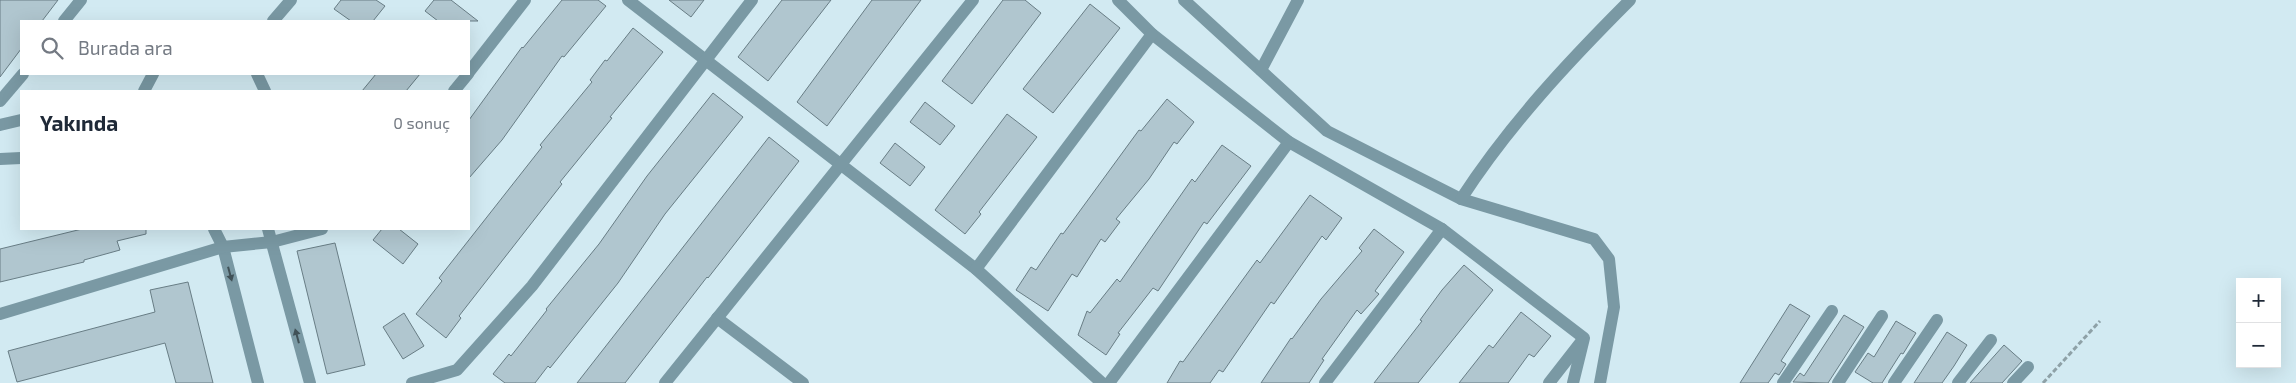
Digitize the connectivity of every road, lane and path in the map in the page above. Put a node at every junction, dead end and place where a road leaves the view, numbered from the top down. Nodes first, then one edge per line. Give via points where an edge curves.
1 (81, 0) edge
2 (291, 0) edge
3 (525, 0) edge
4 (628, 0) edge
5 (752, 0) edge
6 (973, 0) edge
7 (1118, 0) edge
8 (1184, 0) edge
9 (1298, 0) edge
10 (1630, 0) edge
11 (65, 20) edge
12 (274, 20) edge
13 (1152, 34) junction
14 (706, 60) junction
15 (470, 70) edge
16 (1261, 70) junction
17 (22, 75) edge
18 (152, 75) edge
19 (258, 75) edge
20 (466, 75) edge
21 (145, 90) edge
22 (265, 90) edge
23 (455, 90) edge
24 (0, 101) edge
25 (20, 120) edge
26 (0, 125) edge
27 (1290, 142) junction
28 (20, 158) edge
29 (0, 159) edge
30 (841, 164) junction
31 (1461, 199) junction
32 (214, 230) edge
33 (268, 230) edge
34 (318, 230) edge
35 (1442, 230) junction
36 (272, 242) junction
37 (223, 248) junction
38 (976, 269) junction
39 (1832, 311) dead end
40 (0, 314) edge
41 (1882, 316) dead end
42 (717, 318) junction
43 (1937, 320) dead end
44 (2100, 321) dead end
45 (1584, 338) junction
46 (1991, 340) dead end
47 (2028, 367) dead end
48 (258, 383) edge
49 (310, 383) edge
50 (412, 383) edge
51 (665, 383) edge
52 (803, 383) edge
53 (1102, 383) edge
54 (1109, 383) edge
55 (1325, 383) edge
56 (1549, 383) edge
57 (1574, 383) edge
58 (1600, 383) edge
59 (1783, 383) edge
60 (1838, 383) edge
61 (1894, 383) edge
62 (1958, 383) edge
63 (2013, 383) edge
64 (2043, 383) edge

1 - 11 street
2 - 12 street
3 - 15 street
4 - 14 street
5 - 14 street
6 - 30 street
7 - 13 street
8 - 16 street
9 - 16 street
10 - 31 street via 1564,67 1491,154
13 - 27 street
13 - 38 street
14 - 30 street
14 - 50 street via 532,286 457,370
16 - 31 street via 1327,131
17 - 24 street
18 - 21 street
19 - 22 street
20 - 23 street
25 - 26 street
27 - 35 street
27 - 54 street
28 - 29 street
30 - 38 street
30 - 42 street
31 - 58 street via 1594,239 1608,259 1614,306
32 - 37 street
33 - 36 street
34 - 36 street
35 - 45 street
35 - 55 street
36 - 37 street
49 -> 36 street
37 - 40 street
37 -> 48 street
38 - 53 street
39 - 59 street
41 - 60 street
42 - 51 street
42 - 52 street
43 - 61 street
44 - 64 path
45 - 56 street
45 - 57 street
46 - 62 street
47 - 63 street

